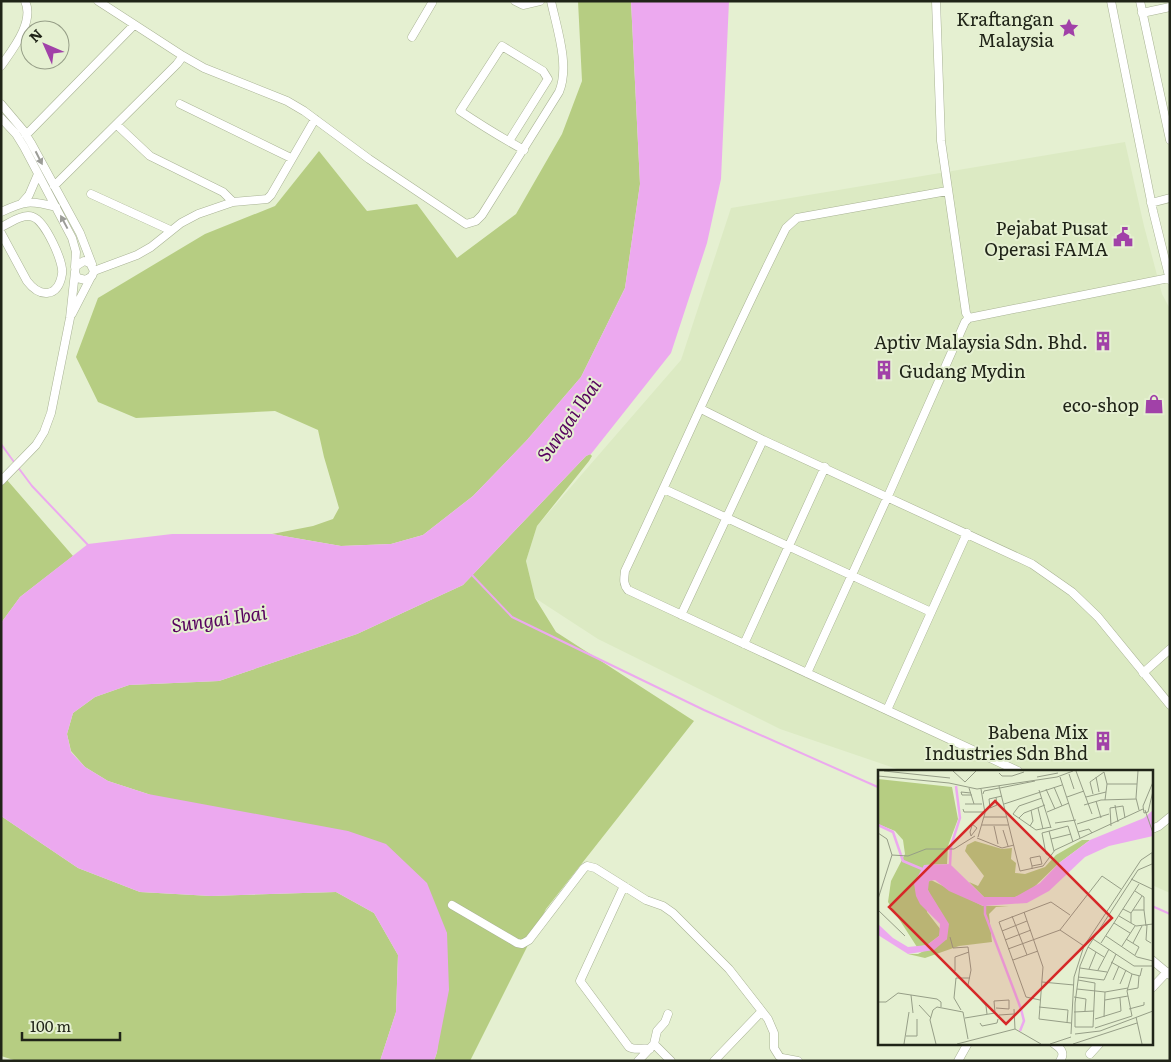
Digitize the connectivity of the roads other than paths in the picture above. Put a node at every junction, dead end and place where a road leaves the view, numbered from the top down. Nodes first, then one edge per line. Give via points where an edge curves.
1 (25, 1) edge
2 (98, 1) edge
3 (515, 1) edge
4 (540, 1) edge
5 (552, 1) edge
6 (936, 1) edge
7 (1111, 1) edge
8 (1140, 1) edge
9 (432, 3) dead end
10 (1170, 7) edge
11 (1142, 12) junction
12 (134, 25) junction
13 (412, 37) dead end
14 (5, 54) edge
15 (182, 56) junction
16 (1, 66) edge
17 (180, 104) dead end
18 (2, 105) edge
19 (1, 118) edge
20 (314, 119) junction
21 (117, 125) junction
22 (26, 135) junction
23 (1170, 140) edge
24 (509, 142) junction
25 (524, 150) junction
26 (291, 158) junction
27 (38, 174) junction
28 (54, 186) junction
29 (947, 191) junction
30 (91, 194) dead end
31 (1170, 198) edge
32 (233, 202) junction
33 (22, 203) junction
34 (1151, 203) junction
35 (56, 207) junction
36 (1, 212) edge
37 (1, 227) edge
38 (170, 230) junction
39 (1, 232) edge
40 (75, 270) junction
41 (93, 272) junction
42 (1169, 279) edge
43 (70, 318) junction
44 (968, 318) junction
45 (701, 409) junction
46 (763, 440) junction
47 (824, 467) junction
48 (3, 479) edge
49 (664, 489) junction
50 (888, 496) junction
51 (726, 518) junction
52 (967, 533) junction
53 (788, 546) junction
54 (851, 576) junction
55 (931, 612) junction
56 (681, 614) junction
57 (744, 644) junction
58 (1170, 649) edge
59 (807, 673) junction
60 (1143, 673) junction
61 (1170, 705) edge
62 (887, 710) junction
63 (1016, 770) edge
64 (1170, 817) edge
65 (1154, 828) edge
66 (624, 886) junction
67 (452, 905) dead end
68 (1154, 962) edge
69 (1168, 973) edge
70 (1154, 986) edge
71 (761, 1012) junction
72 (668, 1014) dead end
73 (967, 1044) edge
74 (1054, 1044) edge
75 (1099, 1044) edge
76 (652, 1047) junction
77 (1090, 1054) dead end
78 (638, 1061) edge
79 (671, 1061) edge
80 (714, 1061) edge
81 (798, 1061) edge
82 (958, 1061) edge
83 (1060, 1061) edge

1 - 14 street via 28,7 26,23
2 - 12 street
3 - 4 street via 523,5
5 - 25 street via 564,72 560,92
6 - 29 street via 941,141
7 - 34 street
8 - 11 street
9 - 13 street
10 - 11 street
11 - 23 street
12 - 15 street
12 - 22 street
14 - 16 street
15 - 20 street via 287,101
15 - 21 street
17 - 26 street
18 - 22 street
19 - 27 street via 20,141
20 - 25 street via 466,224 482,215
20 - 26 street
21 - 28 street
21 - 32 street via 150,156 223,192
22 -> 28 street
24 - 24 street via 460,111 502,46 543,72 548,79
24 - 25 street
26 - 32 street via 267,199
27 - 33 street
27 - 35 street
28 - 41 street via 80,233
29 - 44 street
29 - 45 street via 797,218 790,222 744,311
30 - 38 street
31 - 34 street
32 - 38 street via 198,214
33 - 35 street
33 - 36 street
34 - 42 street
40 -> 35 street via 74,244
37 - 39 street via 24,216 33,216 43,224 60,258 62,273 52,291 45,294 32,288
38 - 41 street via 137,255
40 - 41 street via 77,278 83,280
40 - 41 street via 78,263 84,261 90,263
40 - 43 street
41 - 43 street
42 - 44 street
43 - 48 street via 51,413 44,432 28,455
44 - 50 street
45 - 46 street
45 - 49 street
46 - 47 street
46 - 51 street
47 - 50 street
47 - 53 street
49 - 51 street
49 - 56 street via 625,572 624,585 628,590
50 - 52 street
50 - 54 street
51 - 53 street
51 - 56 street
52 - 55 street
52 - 60 street via 1032,564 1072,592 1104,624
53 - 54 street
53 - 57 street
54 - 55 street
54 - 59 street
55 - 62 street
56 - 57 street
57 - 59 street
58 - 60 street
59 - 62 street
60 - 61 street
62 - 63 street
64 - 65 street
66 - 67 street via 587,866 529,940 522,944
66 - 71 street via 673,913 730,969
66 - 76 street via 580,983 629,1048
68 - 69 street
69 - 70 street
71 - 80 street
71 - 81 street via 772,1026 774,1048 779,1056
72 - 76 street via 656,1032
73 - 82 street
74 - 83 street via 1062,1051
75 - 77 street
76 - 78 street
76 - 79 street

